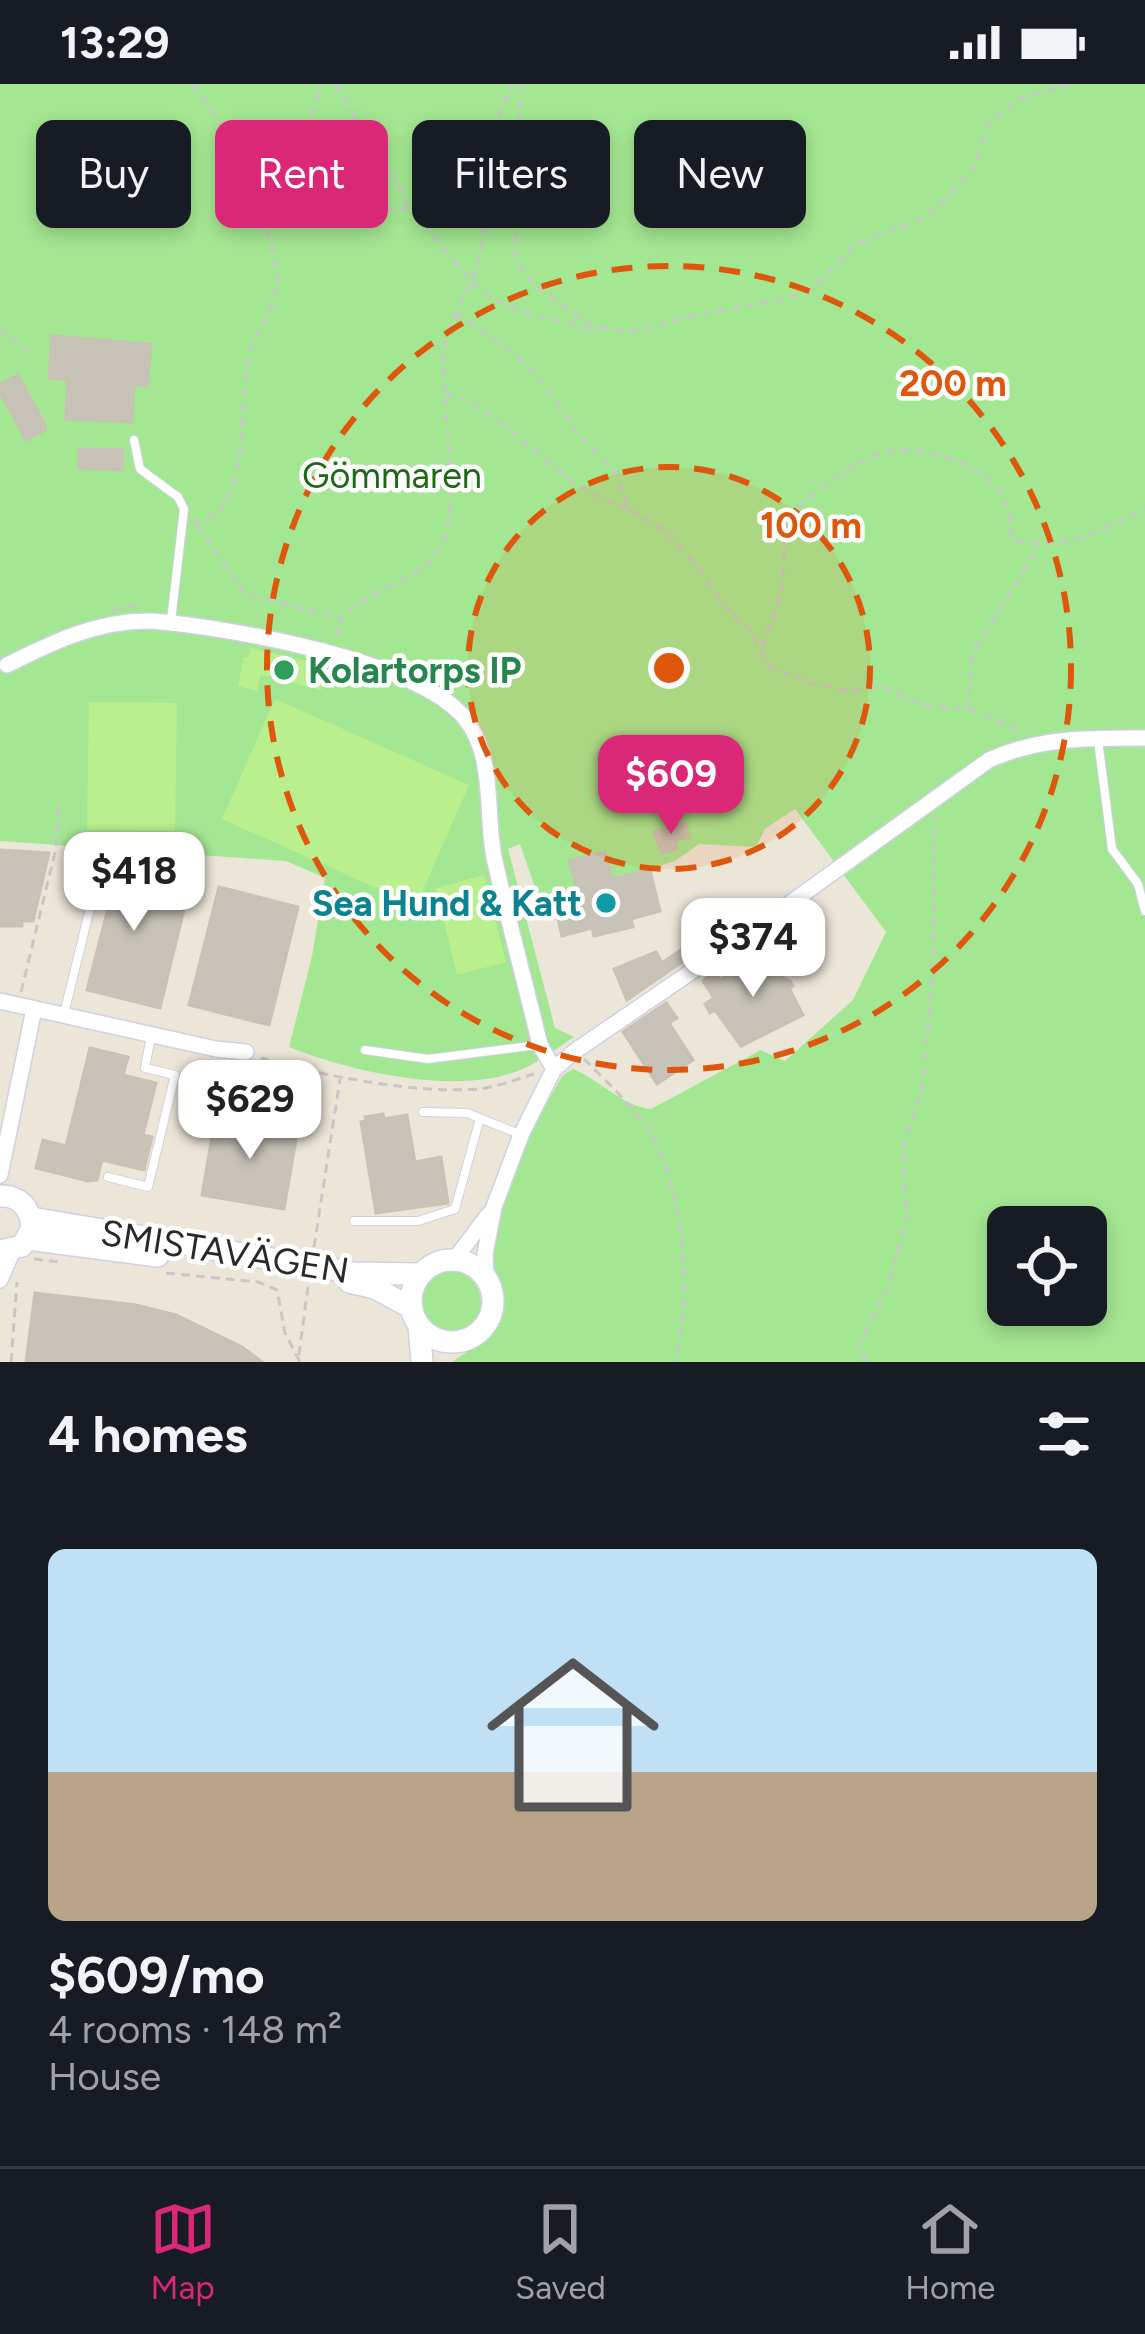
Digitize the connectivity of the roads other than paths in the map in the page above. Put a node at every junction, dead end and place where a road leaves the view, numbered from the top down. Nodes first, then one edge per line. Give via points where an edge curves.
1 (134, 440) dead end
2 (171, 616) junction
3 (7, 665) dead end
4 (1098, 738) junction
5 (1145, 738) edge
6 (91, 904) dead end
7 (1145, 911) edge
8 (760, 925) junction
9 (790, 973) dead end
10 (0, 1000) edge
11 (26, 1007) junction
12 (64, 1016) junction
13 (152, 1035) junction
14 (540, 1045) junction
15 (365, 1050) dead end
16 (246, 1052) road end
17 (554, 1069) junction
18 (423, 1112) dead end
19 (480, 1118) junction
20 (521, 1135) junction
21 (7, 1154) junction
22 (0, 1175) edge
23 (108, 1177) dead end
24 (9, 1198) edge
25 (494, 1207) junction
26 (354, 1220) dead end
27 (14, 1253) edge
28 (454, 1260) junction
29 (421, 1274) junction
30 (486, 1277) junction
31 (415, 1317) junction
32 (447, 1353) edge
33 (422, 1362) edge

1 - 2 lane via 140,470 184,508
2 - 3 street via 67,634
2 - 14 street via 329,652 436,695 464,717 484,758 494,856
4 - 5 street
4 - 7 lane via 1112,849 1138,884
4 - 8 street via 1028,744 989,760
6 - 12 lane
8 - 9 lane
8 - 17 street
10 - 11 street
11 - 12 street
11 - 21 street
12 - 13 street
13 - 16 street
13 - 23 lane via 145,1068 175,1076 148,1187
14 - 15 lane via 428,1059
14 - 17 street
17 - 20 street
18 - 19 lane
19 - 20 lane
19 - 26 lane via 455,1209 418,1221
20 - 25 street
21 - 22 street
21 - 24 street
24 - 27 street
25 - 28 street
25 - 30 street
27 - 29 street, SMISTAVÄGEN
27 - 31 street, SMISTAVÄGEN via 352,1283 375,1288
28 - 29 street
28 - 30 street
29 - 31 street
30 - 32 street via 492,1314 482,1331
31 - 32 street
31 - 33 street

